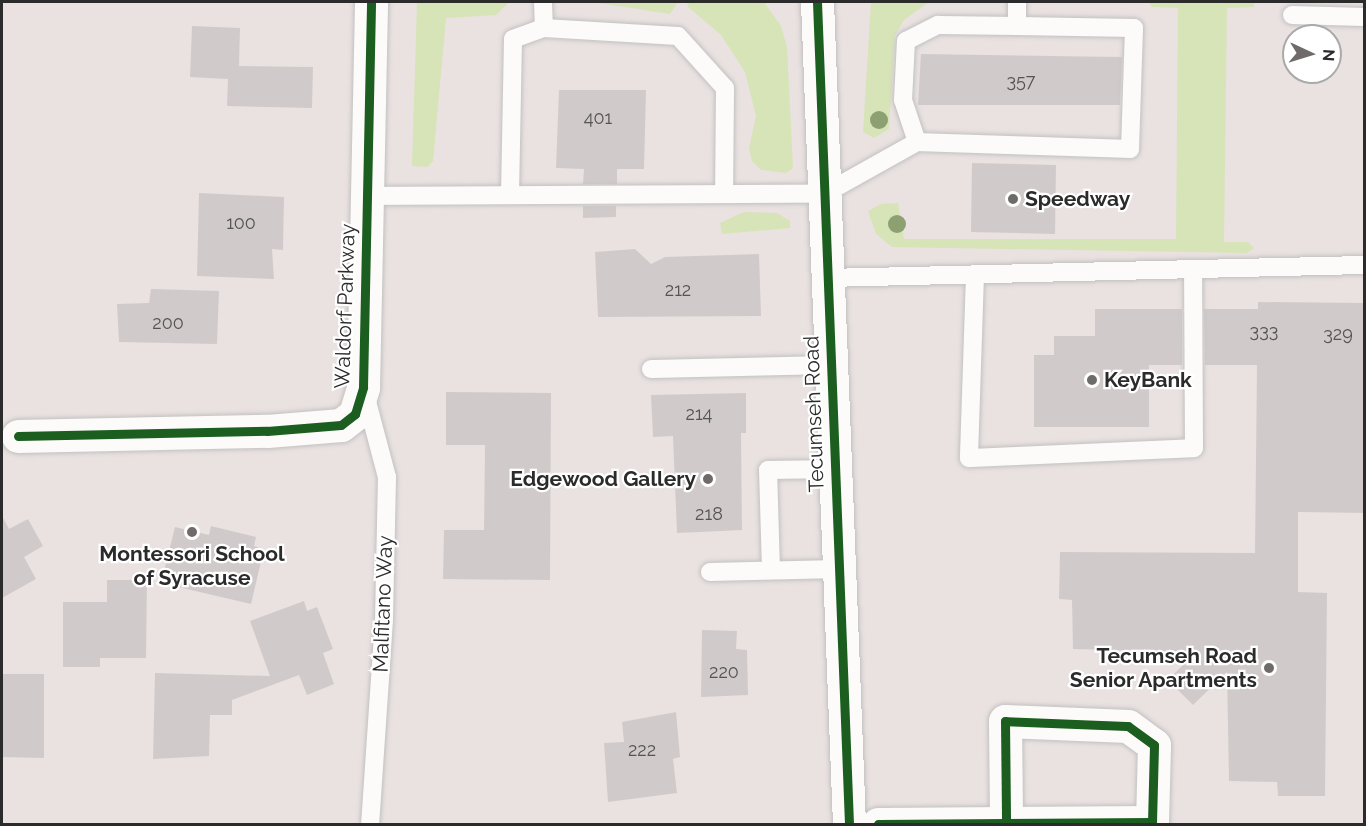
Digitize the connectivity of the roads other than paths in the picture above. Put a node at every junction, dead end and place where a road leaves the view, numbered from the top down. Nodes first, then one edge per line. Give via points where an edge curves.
1 (371, 2) edge
2 (543, 2) edge
3 (818, 2) edge
4 (1017, 2) edge
5 (1292, 15) dead end
6 (1365, 16) edge
7 (1017, 26) junction
8 (544, 28) junction
9 (917, 142) junction
10 (724, 194) junction
11 (824, 194) junction
12 (510, 195) junction
13 (367, 196) junction
14 (1365, 266) edge
15 (1193, 270) junction
16 (975, 275) junction
17 (827, 278) junction
18 (830, 365) junction
19 (651, 369) dead end
20 (363, 387) junction
21 (10, 437) edge
22 (834, 469) junction
23 (838, 569) junction
24 (771, 570) junction
25 (710, 572) dead end
26 (1006, 823) edge
27 (370, 825) edge
28 (849, 825) edge
29 (878, 825) edge

1 - 13 street, Waldorf Parkway
2 - 8 lane
3 - 11 street, Tecumseh Road
4 - 7 lane
5 - 6 lane
7 - 9 lane via 938,25 906,41 903,100
7 - 9 lane via 1134,28 1130,148
8 - 10 lane via 678,36 725,88
8 - 12 lane via 513,39
9 - 11 lane
10 - 11 lane
10 - 12 lane
11 - 17 street, Tecumseh Road
12 - 13 lane
13 - 20 street, Waldorf Parkway
14 - 15 lane
15 - 16 lane
15 - 16 lane via 1194,448 969,458
16 - 17 lane
17 - 18 street, Tecumseh Road
18 - 19 lane
18 - 22 street, Tecumseh Road
20 - 21 street, Waldorf Parkway via 354,414 341,426
20 - 27 lane, Malfitano Way via 387,477 384,620
22 - 23 street, Tecumseh Road
22 - 24 lane via 768,470
23 - 24 lane
23 - 28 street, Tecumseh Road
24 - 25 lane
26 - 26 street via 1152,822 1154,745 1128,726 1005,721
26 - 29 street

